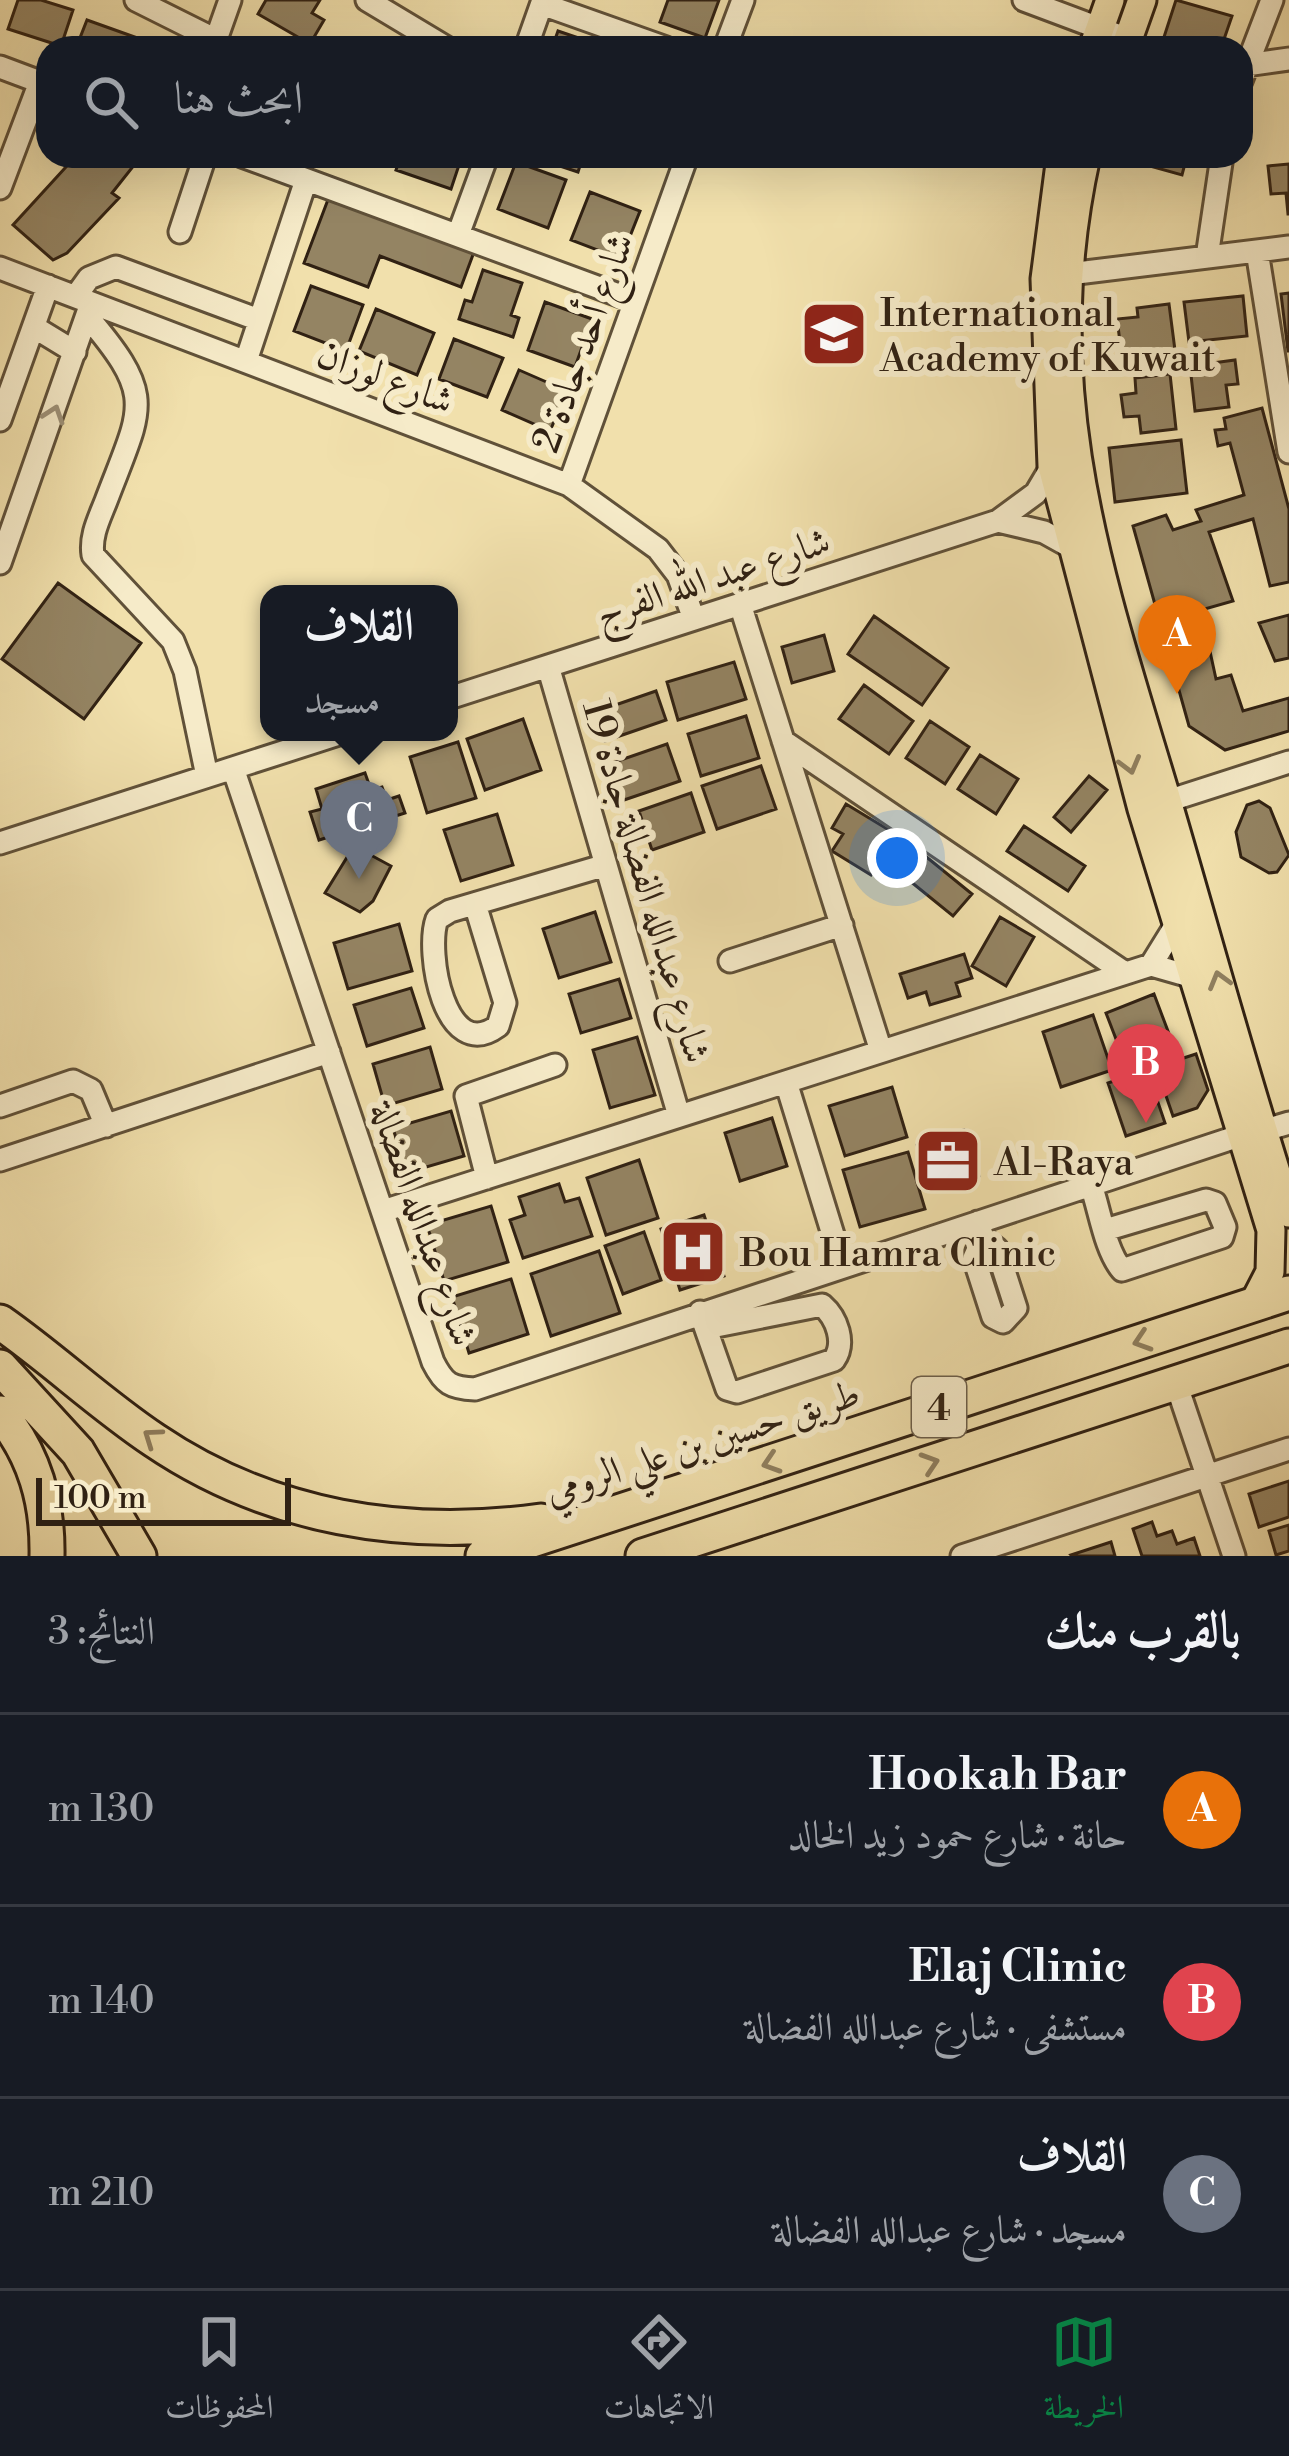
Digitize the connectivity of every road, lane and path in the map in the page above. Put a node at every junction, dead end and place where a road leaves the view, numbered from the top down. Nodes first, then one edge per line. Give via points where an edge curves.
1 (136, 0) edge
2 (230, 0) edge
3 (367, 0) edge
4 (742, 0) edge
5 (1024, 0) edge
6 (1110, 0) edge
7 (1142, 0) edge
8 (1272, 0) edge
9 (542, 2) edge
10 (200, 36) edge
11 (217, 36) edge
12 (427, 36) edge
13 (530, 36) edge
14 (634, 36) edge
15 (729, 36) edge
16 (1092, 36) edge
17 (1097, 36) edge
18 (1129, 36) edge
19 (1253, 48) edge
20 (1289, 59) edge
21 (0, 67) edge
22 (1253, 70) edge
23 (36, 81) edge
24 (36, 103) edge
25 (202, 168) edge
26 (274, 168) edge
27 (483, 168) edge
28 (683, 168) edge
29 (1059, 168) edge
30 (1084, 168) edge
31 (1220, 168) edge
32 (306, 180) junction
33 (0, 188) edge
34 (180, 232) dead end
35 (458, 236) junction
36 (1289, 247) edge
37 (1257, 251) junction
38 (1207, 257) junction
39 (0, 268) edge
40 (1069, 274) junction
41 (48, 286) junction
42 (635, 301) junction
43 (85, 305) junction
44 (260, 320) junction
45 (34, 327) junction
46 (75, 352) junction
47 (246, 361) junction
48 (1283, 384) edge
49 (0, 420) edge
50 (1289, 452) edge
51 (1052, 466) junction
52 (569, 484) junction
53 (998, 521) junction
54 (1071, 548) junction
55 (0, 563) edge
56 (740, 604) junction
57 (694, 619) junction
58 (548, 666) junction
59 (458, 695) edge
60 (317, 741) edge
61 (783, 741) junction
62 (1289, 762) edge
63 (233, 768) junction
64 (207, 776) junction
65 (1155, 805) junction
66 (0, 844) edge
67 (606, 865) junction
68 (475, 904) junction
69 (1177, 923) junction
70 (842, 925) junction
71 (730, 962) dead end
72 (1151, 965) junction
73 (1125, 973) junction
74 (1193, 976) junction
75 (881, 1051) junction
76 (328, 1052) junction
77 (555, 1065) dead end
78 (786, 1082) junction
79 (0, 1106) edge
80 (679, 1116) junction
81 (106, 1126) junction
82 (1265, 1130) edge
83 (0, 1160) edge
84 (487, 1178) junction
85 (1091, 1185) junction
86 (382, 1211) junction
87 (1289, 1213) edge
88 (1105, 1230) junction
89 (842, 1264) junction
90 (1289, 1293) edge
91 (1253, 1305) junction
92 (703, 1320) junction
93 (0, 1322) edge
94 (1289, 1346) edge
95 (0, 1367) edge
96 (1176, 1383) junction
97 (0, 1413) edge
98 (1289, 1449) edge
99 (1207, 1475) junction
100 (626, 1510) junction
101 (649, 1554) edge
102 (47, 1556) edge
103 (139, 1556) edge
104 (483, 1556) edge
105 (962, 1556) edge
106 (1234, 1556) edge

1 - 10 street
2 - 11 street
3 - 12 street
4 - 15 street
5 - 16 street
6 - 17 main road
7 - 18 main road
8 - 19 street
9 - 13 street
9 - 14 street
20 - 22 street
21 - 23 street
24 - 33 street
25 - 34 street
26 - 32 street
27 - 35 street
28 - 42 street, شارع أحد جادة 2
29 - 51 main road via 1045,279
30 - 40 main road
31 - 38 street
32 - 35 street
32 - 44 street
35 - 42 street
36 - 37 street
37 - 38 street
37 - 48 street
38 - 40 street
39 - 41 street, شارع لوزان
40 - 65 main road via 1065,349 1076,473
41 - 43 street, شارع لوزان
41 - 45 street
42 - 52 street, شارع أحد جادة 2
43 - 44 street via 89,278 116,266
43 - 46 street
43 - 47 street, شارع لوزان
43 - 64 street via 131,372 138,407 93,555 173,641
44 - 47 street
45 - 46 street
45 - 49 street
55 -> 46 street
47 - 52 street, شارع لوزان
48 - 50 street
51 - 53 street, شارع عبد الله الفرج via 1036,493
51 - 54 main road
52 - 57 street, شارع لوزان via 658,549
53 - 54 street
53 - 56 street, شارع عبد الله الفرج
54 -> 65 main road
56 - 57 street, شارع عبد الله الفرج
56 - 61 street
57 - 58 street, شارع عبد الله الفرج
58 - 59 street, شارع عبد الله الفرج
58 - 67 street, شارع عبدالله الفضالة جادة 19
60 - 63 street
61 - 70 street
61 - 73 street
62 - 65 street
63 - 64 street
63 - 76 street, شارع عبدالله الفضالة
64 - 66 street
65 - 69 main road
82 -> 65 main road
67 - 68 street
67 - 80 street, شارع عبدالله الفضالة جادة 19
68 - 68 street via 437,919 431,933 453,1023 475,1036 498,1026 505,1003
69 - 72 street
69 - 74 main road
70 - 71 street
70 - 75 street
72 - 73 street
72 - 74 street
73 - 75 street
74 - 82 main road
75 - 78 street
76 - 81 street
76 - 86 street, شارع عبدالله الفضالة
77 - 84 street via 466,1096
78 - 80 street
78 - 89 street
79 - 81 street via 73,1081 91,1090
80 - 84 street
81 - 83 street
82 - 85 street, شارع عبدالله الفضالة
82 - 87 main road
82 - 91 main road via 1273,1244
84 - 86 street
85 - 88 street
85 - 89 street, شارع عبدالله الفضالة via 980,1230
86 - 92 street, شارع عبدالله الفضالة via 433,1362 454,1388 475,1389
88 - 88 street via 1117,1265 1129,1270 1222,1237 1226,1227 1206,1200
89 - 92 street, شارع عبدالله الفضالة
90 - 91 highway, طريق حسين بن علي الرومي / 4
91 -> 100 highway, طريق حسين بن علي الرومي / 4
92 - 92 street via 822,1306 840,1349 833,1360 737,1392 727,1389
100 -> 93 highway via 431,1528 372,1525 266,1498 153,1440
94 - 96 highway, 4
95 - 103 highway via 97,1479
96 - 99 street
101 -> 96 highway, 4
97 - 102 highway via 35,1468
98 - 99 street
99 - 105 street
99 - 106 street
100 - 104 highway, طريق حسين بن علي الرومي / 4

